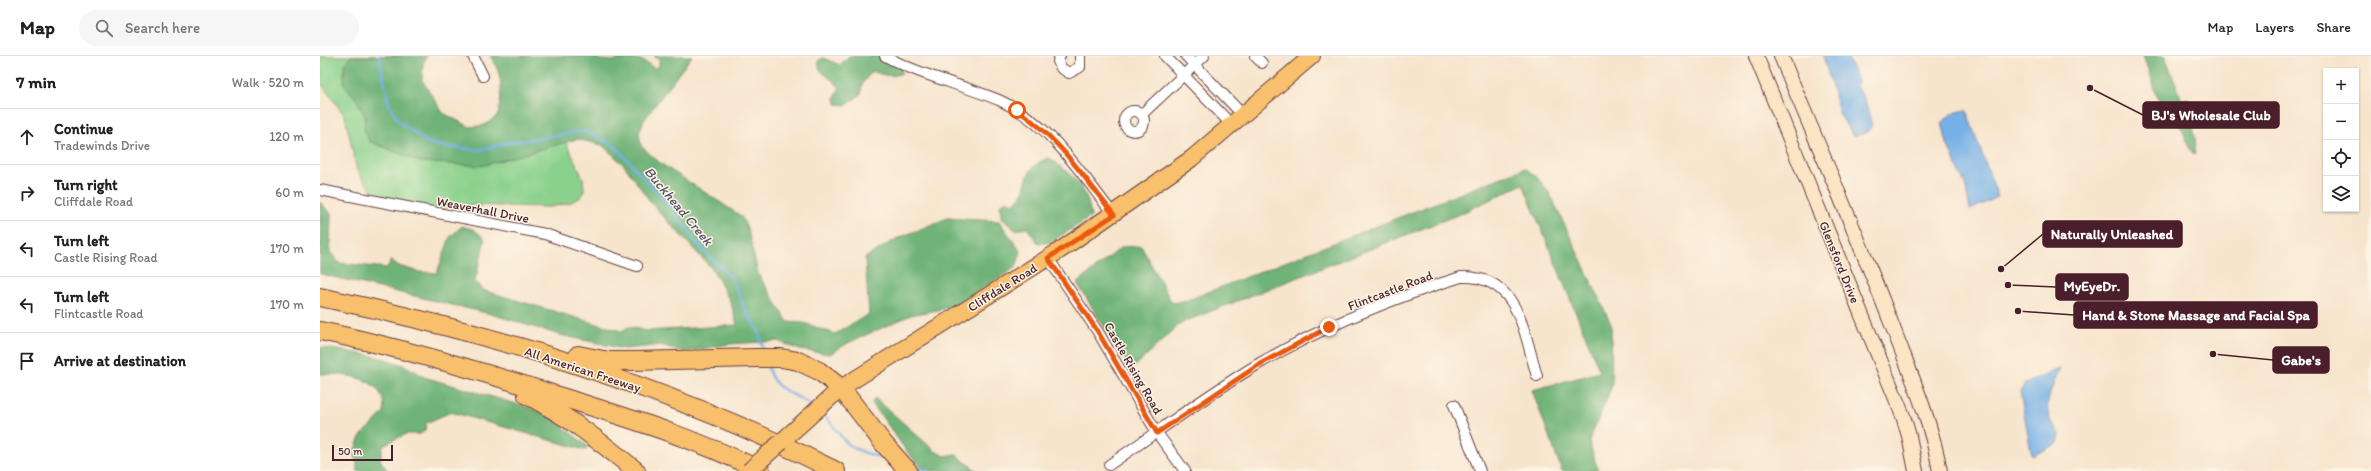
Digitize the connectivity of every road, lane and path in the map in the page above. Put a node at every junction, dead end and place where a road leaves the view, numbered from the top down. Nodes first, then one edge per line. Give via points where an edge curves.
1 (473, 56) edge
2 (885, 56) edge
3 (1060, 56) edge
4 (1080, 56) edge
5 (1165, 56) edge
6 (1186, 56) edge
7 (1204, 56) edge
8 (1312, 56) edge
9 (1756, 56) edge
10 (1780, 56) edge
11 (1194, 65) junction
12 (1184, 75) junction
13 (483, 76) dead end
14 (1142, 114) dead end
15 (1237, 120) junction
16 (320, 190) edge
17 (1114, 215) junction
18 (1048, 258) junction
19 (637, 266) dead end
20 (320, 297) edge
21 (320, 332) edge
22 (510, 344) junction
23 (1538, 376) dead end
24 (498, 377) junction
25 (841, 388) junction
26 (1454, 405) dead end
27 (1157, 433) junction
28 (1109, 465) dead end
29 (636, 471) edge
30 (749, 471) edge
31 (761, 471) edge
32 (836, 471) edge
33 (908, 471) edge
34 (1185, 471) edge
35 (1480, 471) edge
36 (1916, 471) edge
37 (1940, 471) edge

1 - 13 street
2 - 17 street via 1002,102 1031,119 1055,141
3 - 4 street via 1058,61 1061,68 1069,73 1080,67
5 - 12 street
6 - 11 street
7 - 11 street
8 - 15 main road, Cliffdale Road
9 - 36 main road, Glensford Drive via 1903,416
10 - 37 main road, Glensford Drive via 1906,361 1931,428
11 - 12 street
11 - 15 street
12 - 14 street
12 - 15 street
15 - 17 main road, Cliffdale Road via 1191,159
16 - 19 street, Weaverhall Drive via 545,234
17 - 18 main road, Cliffdale Road
18 - 25 main road, Cliffdale Road
18 - 27 street, Castle Rising Road via 1098,332
20 - 22 highway, All American Freeway via 426,320
21 - 24 highway
22 - 25 highway via 609,361 781,358 809,365
22 - 32 highway, All American Freeway via 634,384 752,430
23 - 27 street, Flintcastle Road via 1520,315 1513,302 1493,284 1472,277 1461,277 1329,327 1299,342 1260,364
24 - 29 highway via 601,440
24 - 31 highway via 674,434 734,457
25 - 30 main road, Cliffdale Road, bridge
25 - 33 highway
26 - 35 street
27 - 28 street, Flintcastle Road
27 - 34 street, Castle Rising Road

